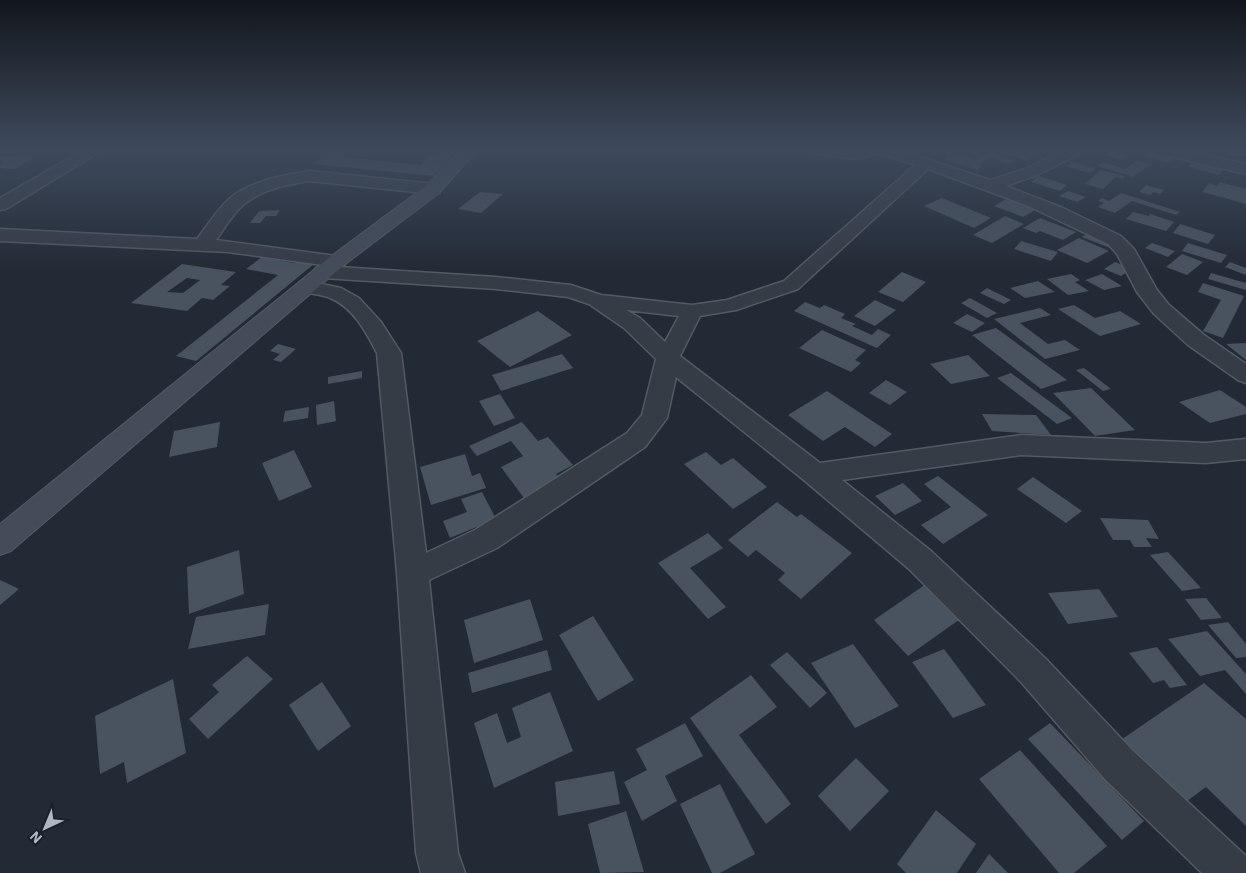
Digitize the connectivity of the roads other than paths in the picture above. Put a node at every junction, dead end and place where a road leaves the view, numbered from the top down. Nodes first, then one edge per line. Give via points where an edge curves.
1 (26, 190) edge
2 (259, 190) edge
3 (432, 190) edge
4 (897, 190) edge
5 (1003, 190) edge
6 (0, 205) edge
7 (0, 235) edge
8 (202, 245) junction
9 (322, 273) junction
10 (596, 300) junction
11 (692, 311) junction
12 (668, 358) junction
13 (1246, 374) edge
14 (1246, 449) edge
15 (816, 474) junction
16 (0, 542) edge
17 (413, 573) junction
18 (443, 873) edge
19 (1233, 873) edge

1 - 6 street
2 - 8 street via 235,203
3 - 9 street
4 - 11 street via 791,284 729,306
5 - 13 street via 1050,208 1124,248 1138,278 1170,318
7 - 8 street
8 - 9 street via 228,246
9 - 10 street via 534,286 571,291
9 - 16 street
9 - 17 street via 335,293 355,306 376,329 389,353
10 - 11 street
10 - 12 street via 632,323
11 - 12 street
12 - 15 street
12 - 17 street via 654,418 636,440 486,539
14 - 15 street via 1206,452 1021,445
15 - 19 street via 920,560 1033,670 1119,765
17 - 18 street via 436,843

